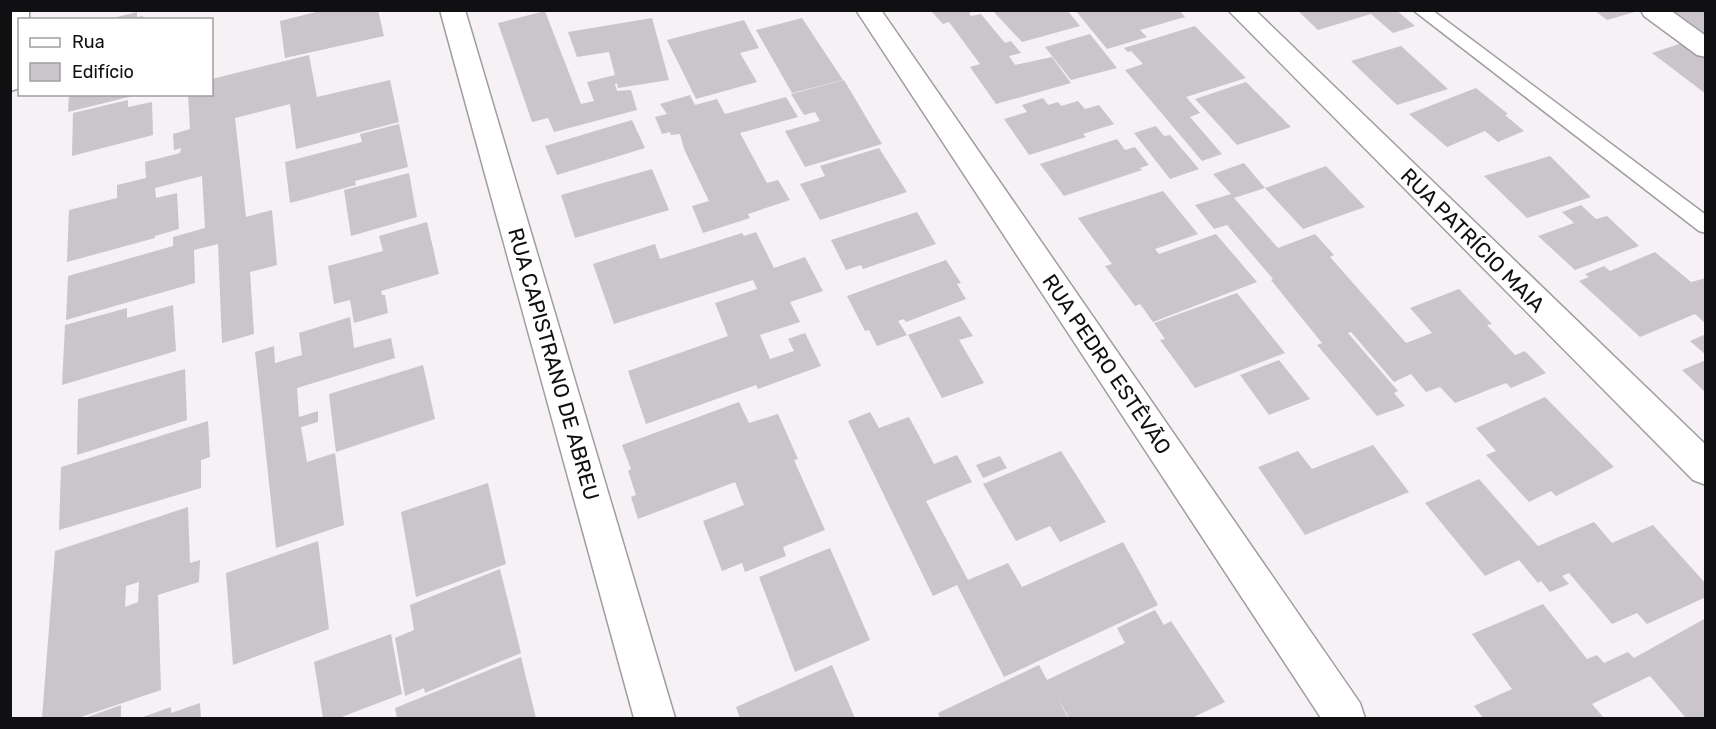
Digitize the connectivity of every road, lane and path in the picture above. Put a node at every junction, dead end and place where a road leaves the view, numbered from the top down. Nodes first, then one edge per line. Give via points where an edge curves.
1 (17, 10) edge
2 (452, 10) edge
3 (868, 10) edge
4 (1240, 10) edge
5 (1421, 10) edge
6 (1653, 10) edge
7 (1706, 49) edge
8 (10, 82) edge
9 (1706, 226) edge
10 (1706, 469) edge
11 (655, 718) edge
12 (1345, 718) edge

1 - 8 street
2 - 11 street, RUA CAPISTRANO DE ABREU
3 - 12 street, RUA PEDRO ESTÊVÃO
4 - 10 street, RUA PATRÍCIO MAIA
5 - 9 lane
6 - 7 street

